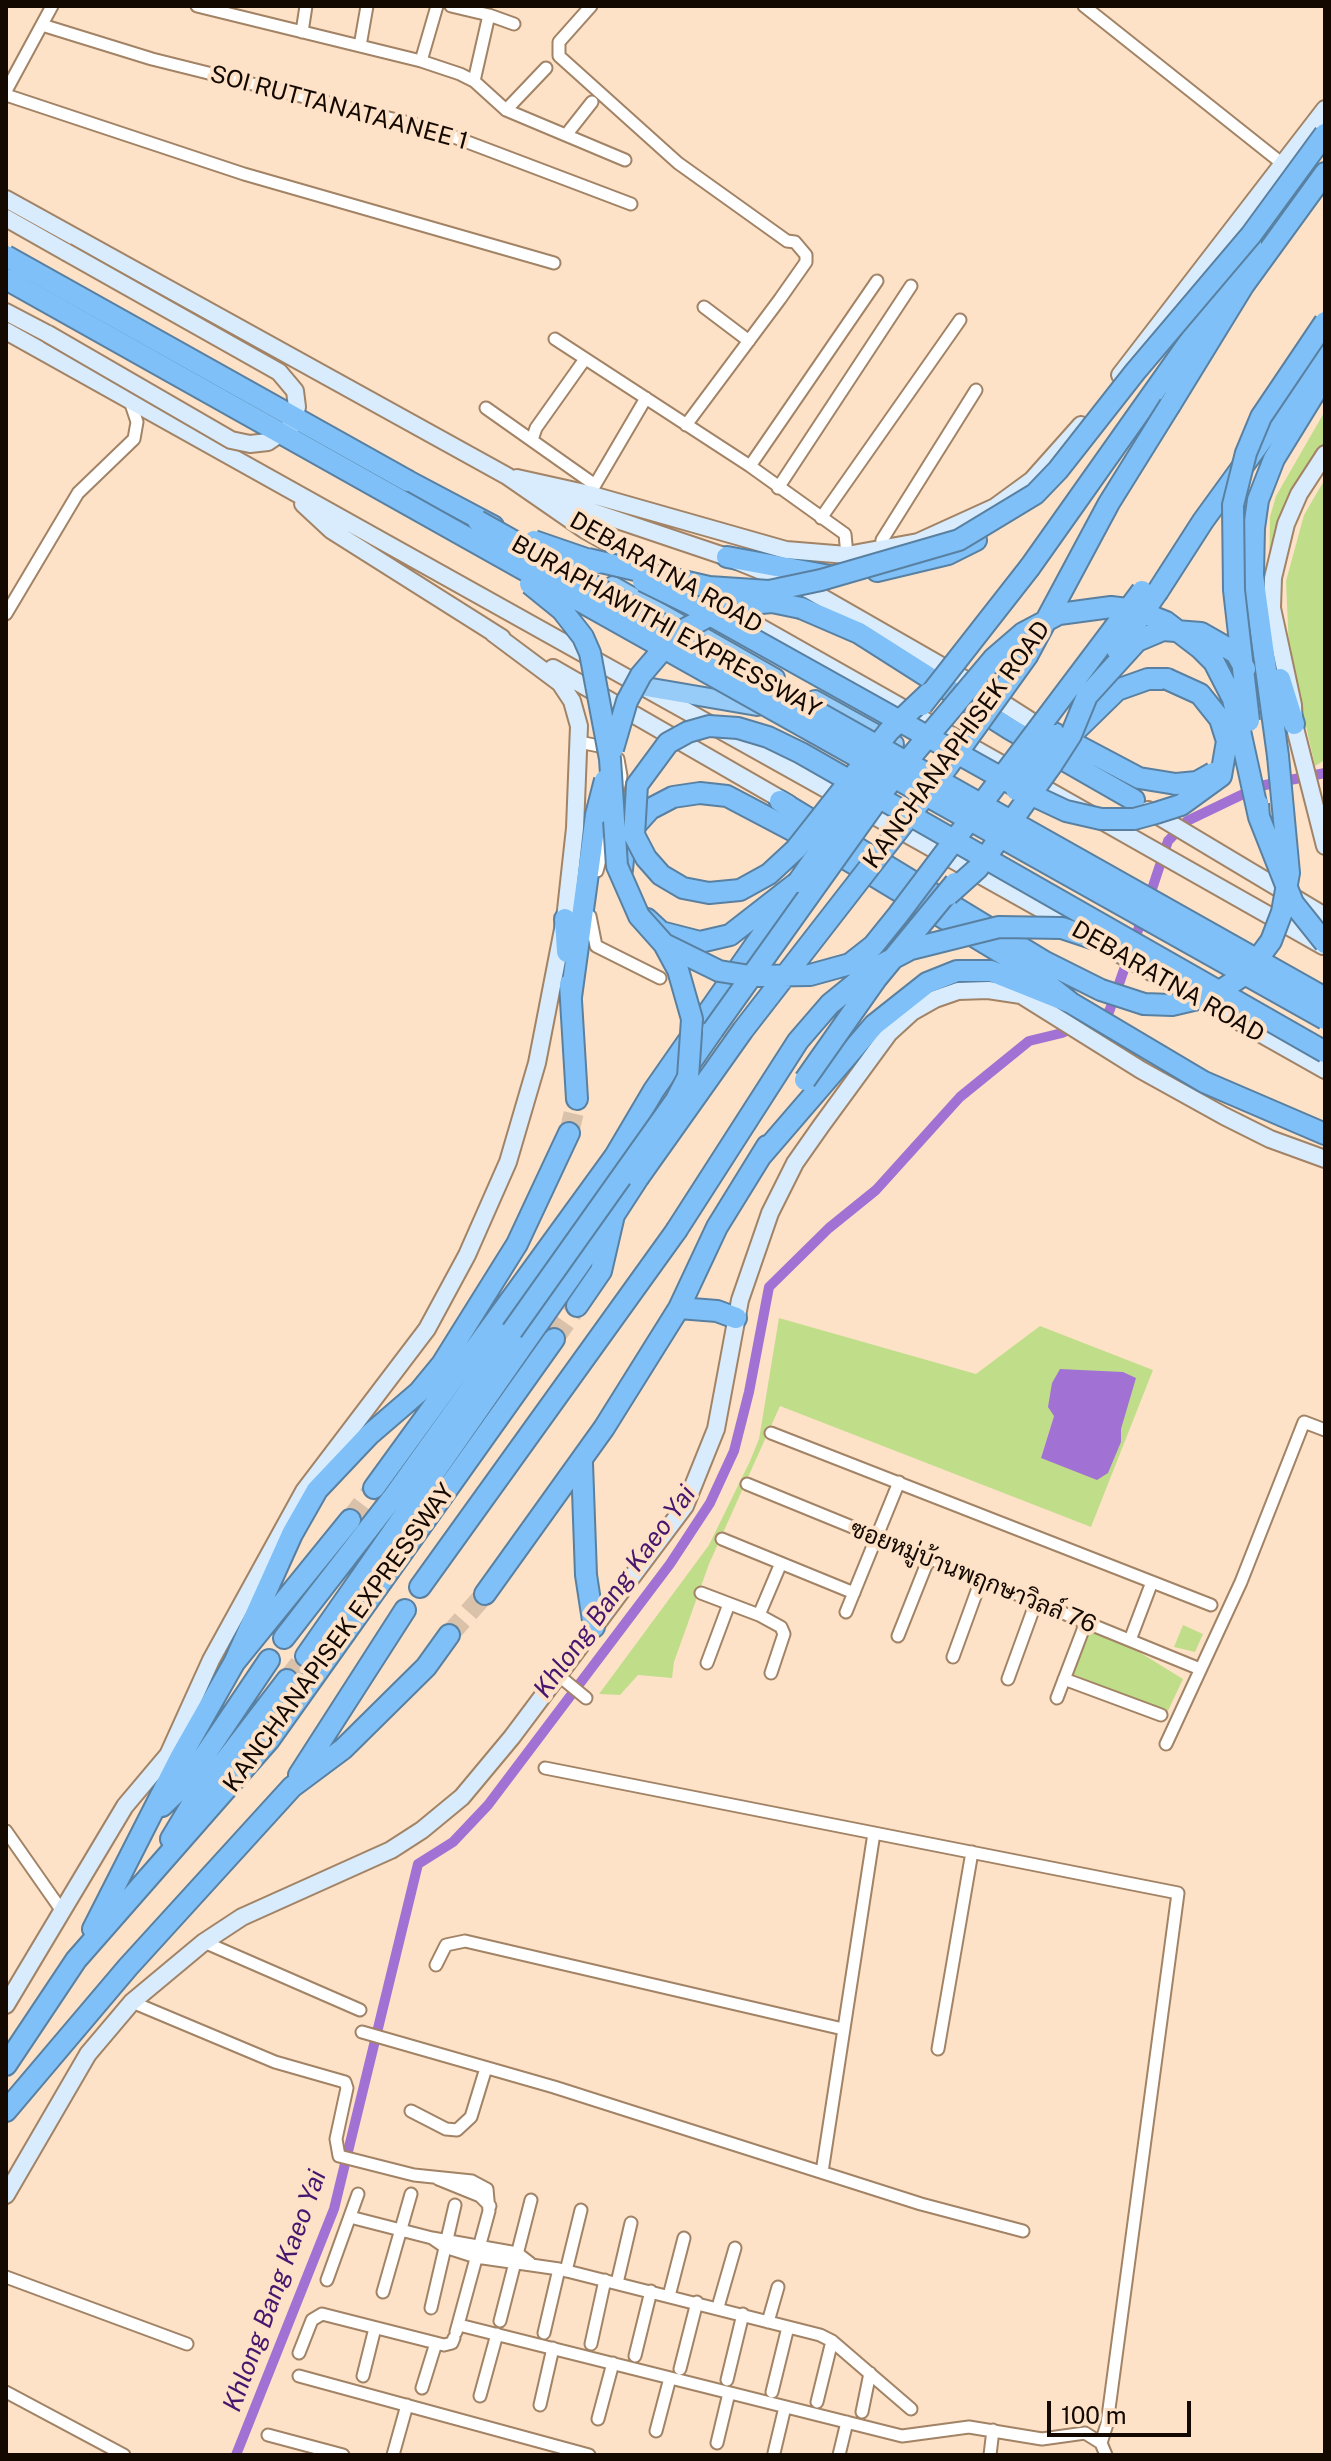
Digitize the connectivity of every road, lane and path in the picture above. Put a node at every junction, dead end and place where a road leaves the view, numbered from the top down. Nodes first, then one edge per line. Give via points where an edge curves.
1 (52, 6) edge
2 (197, 6) edge
3 (306, 6) edge
4 (367, 6) edge
5 (437, 6) edge
6 (451, 6) edge
7 (591, 6) edge
8 (1084, 6) edge
9 (489, 15) junction
10 (514, 24) dead end
11 (42, 25) junction
12 (302, 32) junction
13 (360, 46) junction
14 (421, 61) junction
15 (546, 68) dead end
16 (474, 81) junction
17 (6, 93) edge
18 (592, 102) dead end
19 (1325, 109) edge
20 (506, 110) junction
21 (1325, 134) edge
22 (566, 135) junction
23 (1325, 144) edge
24 (625, 160) dead end
25 (1284, 165) junction
26 (1325, 173) edge
27 (6, 199) edge
28 (631, 204) dead end
29 (6, 218) edge
30 (1256, 235) junction
31 (6, 248) edge
32 (6, 256) edge
33 (554, 263) dead end
34 (6, 279) edge
35 (877, 281) dead end
36 (911, 286) dead end
37 (6, 289) edge
38 (704, 307) dead end
39 (6, 312) edge
40 (960, 320) dead end
41 (1325, 322) edge
42 (6, 331) edge
43 (555, 339) dead end
44 (749, 341) junction
45 (1325, 353) edge
46 (585, 359) junction
47 (1325, 376) edge
48 (976, 390) dead end
49 (646, 398) junction
50 (131, 404) junction
51 (486, 408) dead end
52 (686, 425) junction
53 (532, 440) junction
54 (1325, 454) edge
55 (750, 466) junction
56 (507, 476) junction
57 (778, 488) junction
58 (287, 489) junction
59 (527, 490) junction
60 (592, 490) junction
61 (821, 518) junction
62 (473, 530) junction
63 (881, 552) junction
64 (847, 555) junction
65 (727, 557) junction
66 (588, 559) junction
67 (1253, 575) junction
68 (1150, 591) junction
69 (6, 614) edge
70 (493, 633) junction
71 (646, 687) junction
72 (929, 693) junction
73 (757, 706) junction
74 (1034, 721) junction
75 (1294, 724) junction
76 (1071, 735) junction
77 (579, 742) junction
78 (1134, 800) junction
79 (780, 801) junction
80 (1259, 817) junction
81 (902, 834) junction
82 (1325, 846) edge
83 (798, 882) junction
84 (948, 895) junction
85 (1293, 903) junction
86 (1325, 916) edge
87 (565, 919) junction
88 (664, 944) junction
89 (1325, 945) edge
90 (1325, 961) edge
91 (660, 978) dead end
92 (571, 997) junction
93 (1325, 997) edge
94 (1062, 1007) junction
95 (1325, 1019) edge
96 (707, 1026) junction
97 (1325, 1029) edge
98 (1325, 1052) edge
99 (1325, 1061) edge
100 (1325, 1070) edge
101 (577, 1099) tunnel mouth
102 (569, 1133) tunnel mouth
103 (1325, 1134) edge
104 (761, 1156) junction
105 (1325, 1159) edge
106 (614, 1215) junction
107 (577, 1306) tunnel mouth
108 (679, 1308) junction
109 (736, 1318) junction
110 (554, 1339) tunnel mouth
111 (1325, 1430) edge
112 (771, 1433) dead end
113 (582, 1463) junction
114 (899, 1482) junction
115 (747, 1484) dead end
116 (374, 1488) tunnel mouth
117 (350, 1520) tunnel mouth
118 (877, 1537) junction
119 (722, 1539) dead end
120 (929, 1558) junction
121 (781, 1563) junction
122 (981, 1580) junction
123 (1152, 1582) junction
124 (420, 1587) dead end
125 (701, 1593) dead end
126 (854, 1593) junction
127 (485, 1594) tunnel mouth
128 (1036, 1602) junction
129 (729, 1604) junction
130 (1211, 1605) dead end
131 (405, 1610) dead end
132 (846, 1612) dead end
133 (759, 1615) junction
134 (1086, 1622) junction
135 (594, 1627) junction
136 (449, 1635) tunnel mouth
137 (898, 1636) dead end
138 (284, 1638) dead end
139 (1130, 1640) junction
140 (306, 1656) tunnel mouth
141 (953, 1657) dead end
142 (269, 1660) dead end
143 (234, 1663) junction
144 (707, 1663) dead end
145 (1200, 1669) junction
146 (771, 1673) dead end
147 (558, 1675) junction
148 (1008, 1679) dead end
149 (1064, 1679) junction
150 (287, 1680) tunnel mouth
151 (586, 1698) dead end
152 (1057, 1698) dead end
153 (1161, 1715) dead end
154 (1166, 1744) dead end
155 (545, 1768) dead end
156 (292, 1787) junction
157 (151, 1817) junction
158 (6, 1831) edge
159 (874, 1833) junction
160 (972, 1852) junction
161 (150, 1874) junction
162 (62, 1911) junction
163 (204, 1942) junction
164 (436, 1965) dead end
165 (70, 1968) junction
166 (132, 2002) junction
167 (6, 2005) edge
168 (360, 2010) dead end
169 (843, 2029) junction
170 (364, 2033) dead end
171 (938, 2049) dead end
172 (6, 2065) edge
173 (486, 2068) junction
174 (6, 2111) edge
175 (411, 2111) dead end
176 (822, 2172) junction
177 (358, 2194) dead end
178 (411, 2194) dead end
179 (6, 2195) edge
180 (531, 2200) dead end
181 (455, 2205) dead end
182 (581, 2210) dead end
183 (350, 2217) junction
184 (631, 2223) dead end
185 (402, 2231) junction
186 (1023, 2231) dead end
187 (684, 2238) dead end
188 (446, 2243) junction
189 (479, 2244) junction
190 (735, 2248) dead end
191 (476, 2257) junction
192 (516, 2258) junction
193 (563, 2270) junction
194 (6, 2277) edge
195 (327, 2280) dead end
196 (611, 2281) junction
197 (778, 2287) dead end
198 (651, 2291) junction
199 (383, 2292) dead end
200 (669, 2296) junction
201 (697, 2302) junction
202 (718, 2307) junction
203 (431, 2308) dead end
204 (743, 2314) junction
205 (500, 2321) dead end
206 (768, 2322) junction
207 (788, 2327) junction
208 (375, 2328) junction
209 (456, 2331) junction
210 (544, 2333) dead end
211 (497, 2334) junction
212 (832, 2341) junction
213 (436, 2343) junction
214 (187, 2344) dead end
215 (591, 2344) dead end
216 (553, 2348) junction
217 (299, 2353) dead end
218 (635, 2356) dead end
219 (613, 2363) junction
220 (675, 2373) junction
221 (870, 2373) junction
222 (299, 2376) dead end
223 (363, 2376) dead end
224 (728, 2386) junction
225 (422, 2388) dead end
226 (6, 2392) edge
227 (772, 2392) dead end
228 (480, 2396) dead end
229 (817, 2402) dead end
230 (407, 2405) junction
231 (540, 2405) dead end
232 (785, 2407) junction
233 (911, 2409) dead end
234 (862, 2412) dead end
235 (598, 2419) dead end
236 (847, 2422) junction
237 (993, 2430) junction
238 (656, 2431) dead end
239 (268, 2435) dead end
240 (717, 2443) dead end
241 (1101, 2443) junction
242 (774, 2453) dead end
243 (124, 2455) edge
244 (343, 2455) edge
245 (393, 2455) edge
246 (589, 2455) edge
247 (839, 2455) edge
248 (990, 2455) edge
249 (1106, 2455) edge

1 - 11 street
2 - 12 street
3 - 12 street
4 - 13 street
5 - 14 street
6 - 9 street
7 - 44 street via 559,42 559,56 678,163 804,249 806,262
8 - 25 street
9 - 10 street
9 - 16 street
11 - 17 street
11 - 28 street, SOI RUTTANATAANEE 1 via 152,59 433,129
12 - 13 street
13 - 14 street
14 - 16 street
15 - 20 street
16 - 20 street
17 - 33 street via 244,174
18 - 22 street
19 - 25 main road
20 - 22 street
21 - 66 highway, bridge via 1251,235 1058,470 1035,494 959,540 769,591 709,587
22 - 24 street
23 - 30 highway, KANCHANAPHISEK ROAD
25 - 63 main road via 1075,434 1032,480 957,527
26 - 106 highway, KANCHANAPHISEK ROAD, bridge via 1243,286 1109,503 1027,656 743,1030
27 - 56 main road, DEBARATNA ROAD
29 - 39 main road, bridge via 279,372 295,391 293,425 268,442 231,440
30 - 65 highway via 1047,487 1004,523 948,554 874,572 828,576
30 - 72 highway, KANCHANAPHISEK ROAD, bridge via 1214,307 1030,567
31 - 93 highway, DEBARATNA ROAD, bridge via 707,637
32 - 62 highway, BURAPHAWITHI EXPRESSWAY, bridge
34 - 62 highway, BURAPHAWITHI EXPRESSWAY, bridge
35 - 55 street
36 - 57 street
37 - 73 highway, DEBARATNA ROAD
38 - 44 street
40 - 61 street
41 - 80 highway, bridge via 1261,417 1233,505 1234,590
42 - 50 main road, DEBARATNA ROAD
43 - 46 street
44 - 52 street
45 - 68 highway
46 - 49 street
46 - 53 street
47 - 67 highway via 1264,481 1254,528
48 - 63 street via 882,540
49 - 52 street
49 - 60 street
50 - 58 main road, DEBARATNA ROAD
50 - 69 street via 137,422 134,439 78,493
51 - 53 street
52 - 55 street
53 - 60 street
54 - 75 main road via 1286,524 1273,578 1272,608
55 - 57 street
56 - 59 main road, DEBARATNA ROAD
56 - 60 main road
57 - 61 street
58 - 70 main road via 331,530
58 - 71 main road, DEBARATNA ROAD
59 - 65 main road
59 - 89 main road, DEBARATNA ROAD via 585,530
60 - 64 main road via 774,547
61 - 64 street via 845,534
62 - 66 highway, bridge
62 - 88 highway, bridge via 562,610 583,637 595,671 610,759 617,866 639,916
62 - 93 highway, BURAPHAWITHI EXPRESSWAY, bridge
62 - 95 highway, BURAPHAWITHI EXPRESSWAY, bridge
63 - 64 main road
65 - 74 main road via 828,599
66 - 76 highway, bridge via 692,605 1066,811 1101,819 1156,813 1200,792 1221,776 1225,761 1227,741 1220,719 1200,694 1167,679 1148,679 1117,690
67 - 75 highway
67 - 79 highway, bridge via 1289,873 1271,941 1248,972 1223,989 1172,1005 1144,1004 1101,990 1045,962
68 - 84 highway, bridge
68 - 88 highway, bridge via 898,915 850,964 810,975 750,976 719,971
70 - 77 main road via 560,683 572,701
70 - 79 main road
71 - 73 highway
71 - 81 main road, DEBARATNA ROAD
72 - 83 highway, KANCHANAPHISEK ROAD, bridge
72 - 98 highway, bridge via 889,731 852,778 843,790 796,849 769,874 740,890 709,893 683,888 646,858 634,835 634,809 637,785 654,758 668,743 709,726 753,733 801,753 843,777 857,785 871,793 940,832 1023,880
73 - 97 highway, DEBARATNA ROAD
74 - 76 highway, bridge via 1139,778 1176,784 1197,782 1228,766 1248,741 1256,700 1236,653 1216,639 1163,630 1137,641 1087,696
74 - 78 main road
75 - 82 main road
76 - 84 highway, bridge via 978,868
77 - 87 main road
77 - 91 street via 613,753 621,766 593,893 592,938 607,954
78 - 86 main road
78 - 92 highway, bridge via 998,723 859,633 801,608 772,602 717,612 677,633 647,666 627,701 596,815
79 - 81 main road
80 - 85 highway, bridge
80 - 96 highway, bridge via 1233,699 1214,662 1166,622 1136,610 1111,607 1059,614 1023,633 994,658 893,778
81 - 100 main road, DEBARATNA ROAD
83 - 94 highway via 730,935 700,942 661,932 640,913 622,870 624,848 650,809 673,797 727,796 768,814 1028,969
83 - 96 highway, KANCHANAPHISEK ROAD
84 - 104 highway, bridge via 876,979 805,1080
85 - 89 highway, bridge
85 - 90 highway
87 - 92 highway
87 - 162 main road via 537,1063 508,1162 467,1255 419,1340 304,1491 211,1660 168,1755 125,1806
88 - 138 highway, KANCHANAPISEK EXPRESSWAY, bridge via 678,970 692,1019 688,1077 450,1418
92 - 101 highway
94 - 103 highway via 1120,1033 1204,1082
94 - 104 highway via 991,971 957,971 927,983 874,1025
94 - 105 main road via 1095,1039 1141,1070 1270,1139
94 - 109 main road via 1021,995 958,991 923,1005 889,1033 795,1163 749,1268
96 - 116 highway via 666,1097 615,1156
99 - 124 highway, bridge via 1093,936 1033,925 999,927 911,949 873,969 830,1004 798,1041 676,1231
102 - 143 highway via 517,1244 442,1364 317,1490
104 - 108 highway via 717,1227
106 - 107 highway via 601,1271
106 - 140 highway
108 - 109 highway
108 - 113 highway
109 - 135 main road via 705,1464 685,1506
110 - 161 highway, KANCHANAPISEK EXPRESSWAY via 269,1740
111 - 145 street via 1304,1422 1241,1582
112 - 114 street
113 - 127 highway
113 - 135 highway via 586,1575
114 - 118 street
114 - 123 street
115 - 118 street, ซอยหมู่บ้านพฤกษาวิลล์ 76
117 - 143 highway, KANCHANAPISEK EXPRESSWAY
118 - 120 street, ซอยหมู่บ้านพฤกษาวิลล์ 76
118 - 126 street
119 - 121 street
120 - 122 street, ซอยหมู่บ้านพฤกษาวิลล์ 76
120 - 137 street
121 - 126 street
121 - 133 street
122 - 128 street, ซอยหมู่บ้านพฤกษาวิลล์ 76
122 - 141 street
123 - 130 street
123 - 139 street
125 - 129 street
126 - 132 street
128 - 134 street, ซอยหมู่บ้านพฤกษาวิลล์ 76
128 - 148 street
129 - 133 street
129 - 144 street
131 - 156 highway
133 - 146 street via 784,1634
134 - 139 street, ซอยหมู่บ้านพฤกษาวิลล์ 76
134 - 149 street
135 - 147 main road
136 - 156 highway, KANCHANAPISEK EXPRESSWAY via 426,1667 343,1749
139 - 145 street, ซอยหมู่บ้านพฤกษาวิลล์ 76
142 - 157 highway, KANCHANAPISEK EXPRESSWAY via 186,1783
143 - 157 highway, KANCHANAPISEK EXPRESSWAY
145 - 154 street
147 - 151 street
147 - 163 main road via 462,1797 422,1830 391,1850 242,1917
149 - 152 street
149 - 153 street
150 - 161 highway via 192,1804
155 - 159 street
156 - 174 highway, KANCHANAPISEK EXPRESSWAY
157 - 165 highway, KANCHANAPISEK EXPRESSWAY
158 - 162 street
159 - 160 street
159 - 169 street
160 - 171 street
160 - 241 street via 1178,1893
161 - 165 highway, KANCHANAPISEK EXPRESSWAY
162 - 167 main road
163 - 166 main road
163 - 168 street
164 - 169 street via 446,1945 465,1941
165 - 172 highway, KANCHANAPISEK EXPRESSWAY
166 - 179 main road via 88,2054
166 - 189 street via 275,2062 345,2082 336,2139 339,2156 437,2179 480,2183 490,2206
169 - 176 street
170 - 173 street
173 - 175 street via 471,2117 457,2130
173 - 176 street
176 - 186 street
177 - 183 street
178 - 185 street
180 - 192 street
181 - 188 street
182 - 193 street
183 - 185 street
183 - 195 street
184 - 196 street
185 - 188 street
185 - 199 street
187 - 200 street
188 - 189 street
188 - 191 street
188 - 203 street
189 - 191 street
189 - 192 street
190 - 202 street
191 - 192 street
191 - 209 street
192 - 193 street
192 - 205 street
193 - 196 street
193 - 210 street
194 - 214 street
196 - 198 street
196 - 215 street
197 - 206 street
198 - 200 street
198 - 218 street
200 - 201 street
201 - 202 street
201 - 220 street
202 - 204 street
204 - 206 street
204 - 224 street
206 - 207 street
207 - 212 street
207 - 227 street
208 - 213 street
208 - 217 street via 316,2316
208 - 223 street
209 - 211 street
209 - 213 street via 449,2345
211 - 216 street
211 - 228 street
212 - 221 street
212 - 229 street
213 - 225 street
216 - 219 street
216 - 231 street
219 - 220 street
219 - 235 street
220 - 224 street
220 - 238 street
221 - 233 street
221 - 234 street
222 - 230 street
224 - 232 street
224 - 240 street
226 - 243 street
230 - 245 street
230 - 246 street
232 - 236 street
232 - 242 street
236 - 237 street via 902,2436 969,2427
236 - 247 street
237 - 241 street via 1042,2439 1085,2433
237 - 248 street
239 - 244 street
241 - 249 street

